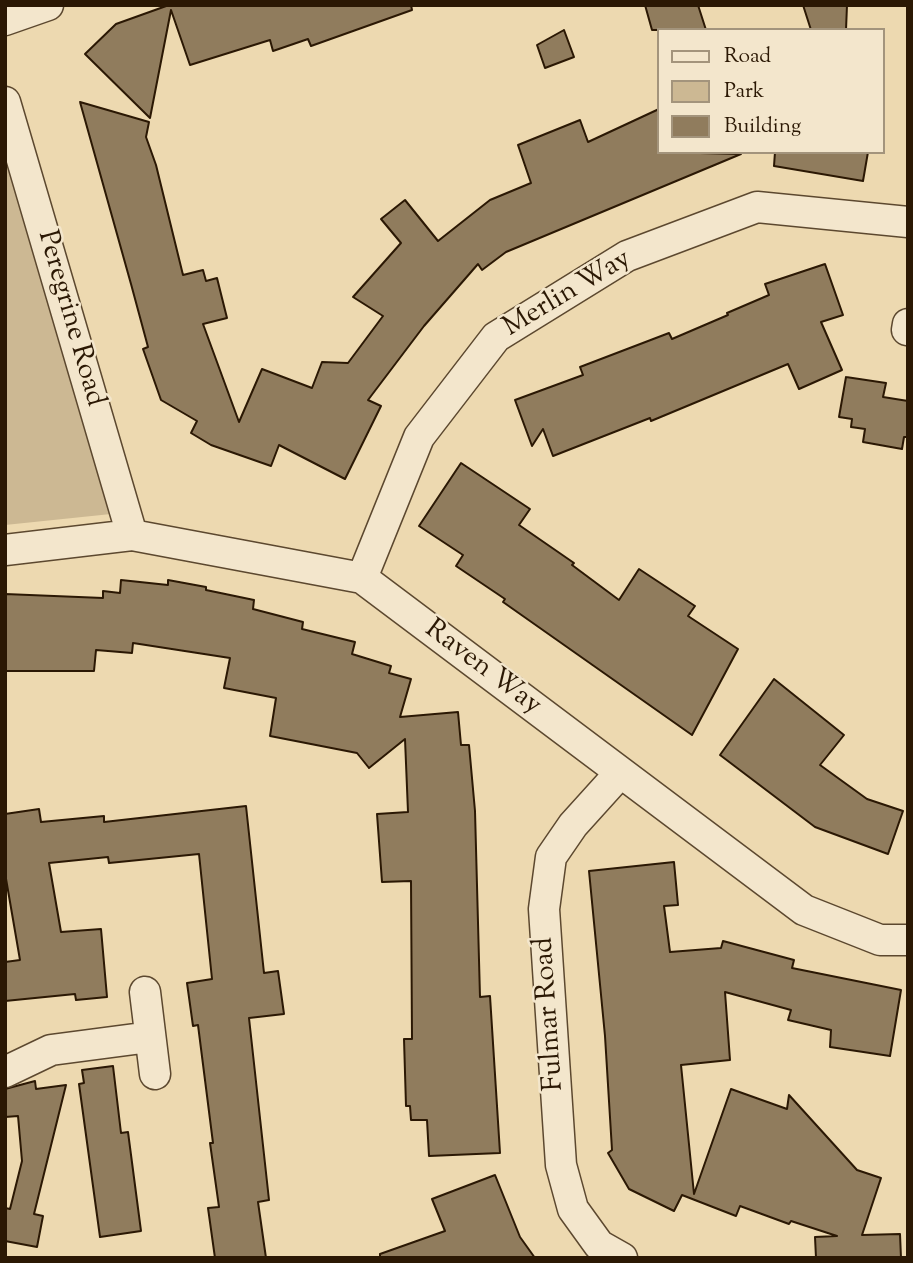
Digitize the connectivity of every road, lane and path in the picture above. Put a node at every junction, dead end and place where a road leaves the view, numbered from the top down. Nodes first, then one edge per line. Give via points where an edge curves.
1 (48, 5) edge
2 (5, 20) edge
3 (5, 102) edge
4 (908, 222) edge
5 (132, 535) junction
6 (5, 550) edge
7 (362, 578) junction
8 (620, 773) junction
9 (908, 940) edge
10 (145, 992) dead end
11 (150, 1037) junction
12 (5, 1072) edge
13 (155, 1074) dead end
14 (622, 1258) edge

1 - 2 street
3 - 5 street, Peregrine Road
4 - 7 street, Merlin Way via 757,207 627,256 496,337 419,437
5 - 6 street, Raven Way
5 - 7 street, Raven Way
7 - 8 street, Raven Way
8 - 9 street, Raven Way via 804,909 880,940
8 - 14 street, Fulmar Road via 551,857 544,909 561,1165 573,1209 599,1245
10 - 11 street
11 - 12 street via 51,1050
11 - 13 street

